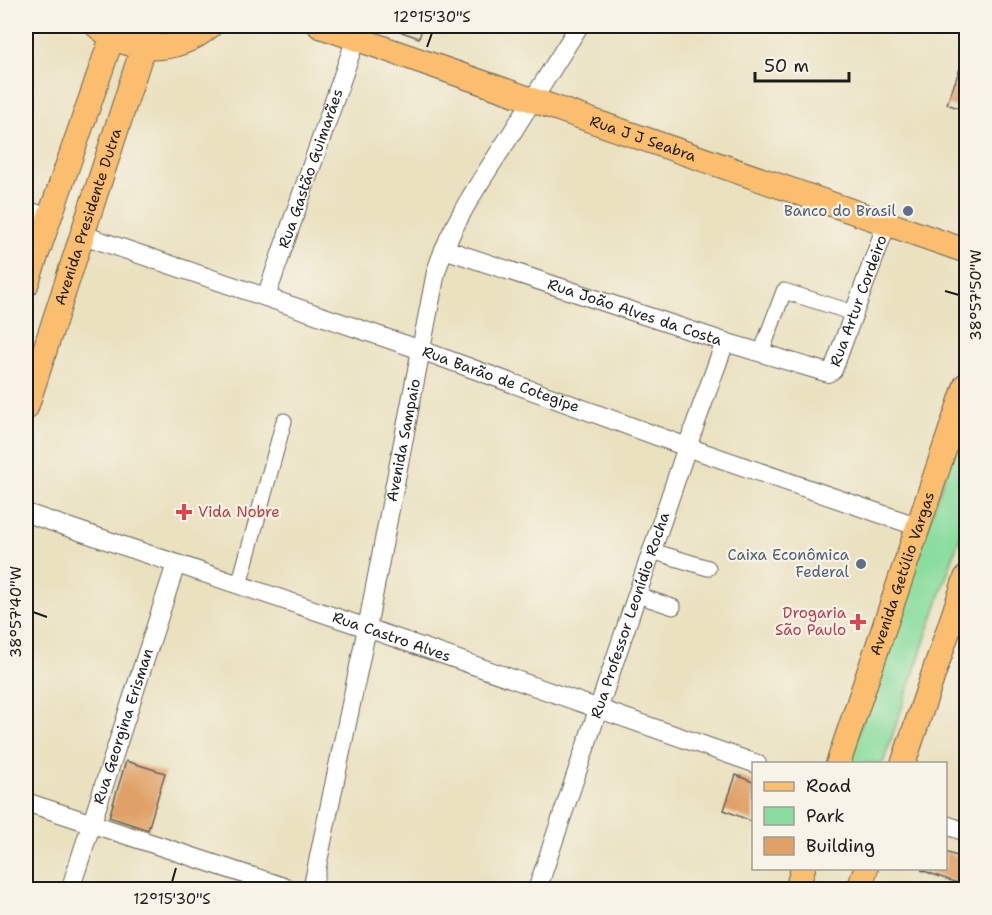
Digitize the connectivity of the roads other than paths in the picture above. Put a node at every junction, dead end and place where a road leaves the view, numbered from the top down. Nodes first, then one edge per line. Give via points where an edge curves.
1 (210, 26) edge
2 (320, 26) edge
3 (579, 26) edge
4 (108, 29) edge
5 (146, 36) edge
6 (356, 38) junction
7 (532, 101) junction
8 (26, 210) edge
9 (49, 218) junction
10 (887, 223) junction
11 (83, 236) junction
12 (444, 249) junction
13 (966, 251) edge
14 (26, 285) edge
15 (266, 297) junction
16 (854, 313) junction
17 (725, 342) junction
18 (421, 350) junction
19 (761, 353) junction
20 (826, 374) joint
21 (966, 385) edge
22 (26, 408) edge
23 (284, 421) dead end
24 (687, 447) junction
25 (26, 513) edge
26 (919, 527) junction
27 (652, 551) junction
28 (176, 564) junction
29 (708, 568) dead end
30 (966, 578) edge
31 (239, 585) junction
32 (637, 595) junction
33 (673, 607) dead end
34 (367, 628) junction
35 (599, 710) junction
36 (752, 762) edge
37 (839, 762) edge
38 (904, 762) edge
39 (26, 802) edge
40 (91, 824) junction
41 (947, 826) edge
42 (966, 832) edge
43 (802, 870) edge
44 (865, 870) edge
45 (70, 890) edge
46 (293, 890) edge
47 (312, 890) edge
48 (537, 890) edge
49 (796, 890) edge
50 (859, 890) edge

1 - 5 main road via 173,45
2 - 6 main road, Rua J J Seabra
3 - 7 street, Avenida Sampaio
4 - 5 main road via 131,45
4 - 9 main road
5 - 11 main road, Avenida Presidente Dutra
6 - 7 main road, Rua J J Seabra
6 - 15 street, Rua Gastão Guimarães
7 - 10 main road, Rua J J Seabra
7 - 12 street, Avenida Sampaio via 456,221
8 - 9 street
9 - 14 main road
10 - 13 main road, Rua J J Seabra
10 - 16 street, Rua Artur Cordeiro
11 - 15 street, Rua Barão de Cotegipe
11 - 22 main road, Avenida Presidente Dutra
12 - 17 street, Rua João Alves da Costa
12 - 18 street, Avenida Sampaio
15 - 18 street, Rua Barão de Cotegipe
16 - 19 street via 784,291
16 - 20 street, Rua Artur Cordeiro via 833,370
17 - 19 street, Rua João Alves da Costa
17 - 24 street, Rua Professor Leonídio Rocha
18 - 24 street, Rua Barão de Cotegipe
18 - 34 street, Avenida Sampaio
19 - 20 street, Rua João Alves da Costa
21 - 26 main road, Avenida Getúlio Vargas
23 - 31 street
24 - 26 street, Rua Barão de Cotegipe
24 - 27 street, Rua Professor Leonídio Rocha
25 - 28 street, Rua Castro Alves
26 - 37 main road, Avenida Getúlio Vargas
27 - 29 street
27 - 32 street, Rua Professor Leonídio Rocha
28 - 31 street, Rua Castro Alves
28 - 40 street, Rua Georgina Erisman
30 - 38 main road
31 - 34 street, Rua Castro Alves
32 - 33 street
32 - 35 street, Rua Professor Leonídio Rocha
34 - 35 street, Rua Castro Alves
34 - 47 street, Avenida Sampaio
35 - 36 street, Rua Castro Alves
35 - 48 street, Rua Professor Leonídio Rocha
39 - 40 street
40 - 45 street, Rua Georgina Erisman
40 - 46 street
41 - 42 street
43 - 49 main road
44 - 50 main road

